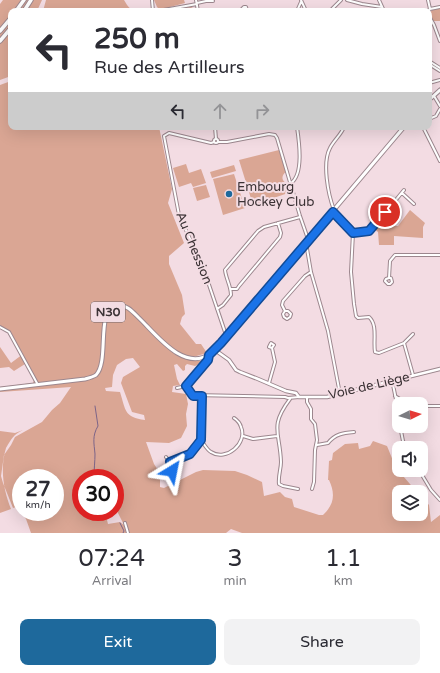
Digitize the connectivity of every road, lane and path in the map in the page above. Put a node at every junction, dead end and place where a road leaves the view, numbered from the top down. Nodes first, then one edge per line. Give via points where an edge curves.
1 (341, 0) edge
2 (347, 0) edge
3 (379, 0) edge
4 (213, 1) dead end
5 (196, 2) edge
6 (382, 7) joint
7 (171, 8) edge
8 (333, 8) edge
9 (432, 21) edge
10 (8, 22) edge
11 (0, 31) edge
12 (8, 32) edge
13 (0, 41) edge
14 (440, 41) edge
15 (440, 90) edge
16 (434, 96) joint
17 (440, 108) edge
18 (432, 118) edge
19 (215, 130) edge
20 (297, 130) edge
21 (343, 130) edge
22 (401, 130) edge
23 (425, 130) edge
24 (216, 139) junction
25 (214, 142) junction
26 (218, 142) junction
27 (440, 160) edge
28 (291, 183) junction
29 (404, 190) dead end
30 (402, 194) junction
31 (414, 204) dead end
32 (333, 211) junction
33 (300, 216) junction
34 (278, 223) junction
35 (353, 233) junction
36 (308, 241) junction
37 (440, 255) edge
38 (311, 272) junction
39 (389, 278) dead end
40 (231, 289) junction
41 (217, 309) junction
42 (285, 311) dead end
43 (0, 327) edge
44 (413, 334) dead end
45 (227, 336) junction
46 (404, 343) junction
47 (272, 348) dead end
48 (215, 350) junction
49 (209, 355) junction
50 (440, 369) edge
51 (413, 376) junction
52 (392, 380) junction
53 (269, 383) junction
54 (38, 385) junction
55 (186, 386) junction
56 (178, 388) dead end
57 (0, 390) edge
58 (340, 394) junction
59 (202, 396) junction
60 (396, 396) edge
61 (299, 397) junction
62 (307, 397) junction
63 (290, 398) junction
64 (428, 406) edge
65 (440, 406) edge
66 (234, 418) dead end
67 (354, 432) dead end
68 (243, 435) junction
69 (277, 436) junction
70 (201, 440) junction
71 (316, 445) junction
72 (166, 457) dead end
73 (170, 462) junction
74 (172, 471) dead end
75 (423, 477) edge
76 (312, 489) dead end
77 (298, 490) dead end
78 (440, 500) edge
79 (124, 523) dead end
80 (128, 533) edge

1 - 8 street
2 - 6 street
3 - 6 street
4 - 5 street
5 - 7 street
9 - 14 street
10 - 11 highway
12 - 13 highway
15 - 16 main road
16 - 17 street
17 - 18 street
19 - 24 street
20 - 28 street via 300,156 295,180
21 - 32 street via 330,147 326,166
22 - 32 main road
23 - 27 street
24 - 25 street
24 - 26 street
25 - 26 street
25 - 41 street, Au Chession via 171,133 165,134 164,138 179,214 200,260
26 - 28 street via 275,135
28 - 33 street
29 - 30 street
30 - 31 street
30 - 35 street via 369,231
32 - 35 street
32 - 36 main road
33 - 34 street
33 - 36 street
34 - 40 street via 280,237 240,286
34 - 40 street via 260,228 225,270
35 - 46 street via 351,272 356,316 369,317 372,320 376,353
36 - 38 street
36 - 45 main road
37 - 39 street via 395,255 390,261
38 - 42 street via 283,301
38 - 58 street via 330,341
40 - 41 street via 231,295
41 - 45 street, Au Chession
43 - 54 street via 9,332
44 - 46 street
45 - 48 main road
46 - 51 street
47 - 53 street via 275,362
48 - 49 main road
48 - 53 street, Voie de Liège via 229,360 238,372
49 - 54 main road, N30 via 197,359 183,356 131,310 118,305 111,308 106,317 101,365 95,375 85,379
49 - 55 street via 208,360
50 - 51 street, Voie de Liège
51 - 52 street, Voie de Liège
52 - 58 street, Voie de Liège
52 - 60 street
53 - 61 street, Voie de Liège via 296,393
54 - 57 main road, N30
55 - 56 street
55 - 59 street via 193,396
58 - 62 street, Voie de Liège
59 - 63 street
59 - 70 street
61 - 62 street, Voie de Liège
61 - 63 street
62 - 71 street via 311,419 315,424
63 - 69 street via 279,416
64 - 65 street
66 - 68 street via 240,423
67 - 71 street via 332,437 328,443
68 - 69 street via 249,439
68 - 70 street via 233,451 219,455 211,453
69 - 77 street via 281,462 279,484
70 - 73 street via 190,454
71 - 76 street
72 - 73 street
73 - 74 street
75 - 78 street
79 - 80 street

